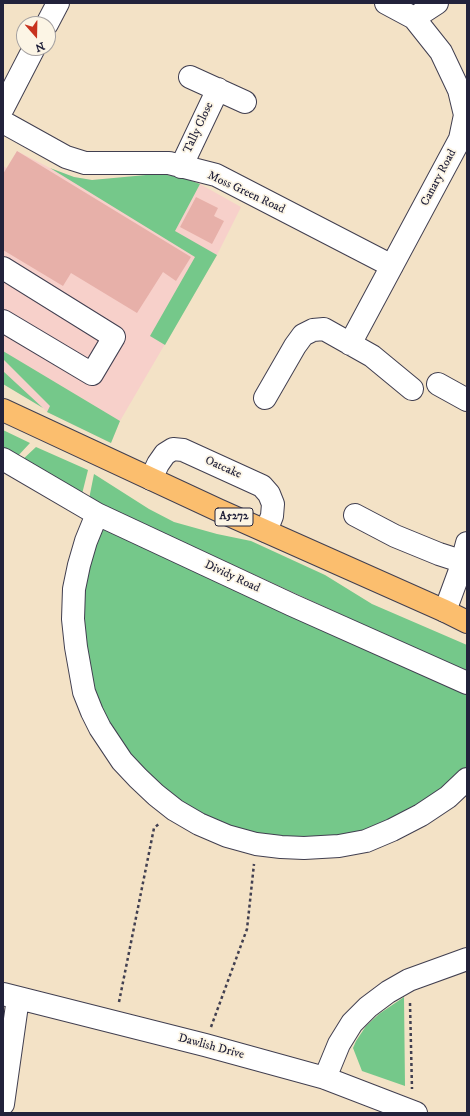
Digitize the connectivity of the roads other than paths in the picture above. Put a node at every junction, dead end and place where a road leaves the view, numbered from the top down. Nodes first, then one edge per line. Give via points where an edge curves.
1 (58, 3) edge
2 (386, 3) edge
3 (437, 3) edge
4 (51, 16) edge
5 (414, 18) junction
6 (30, 56) edge
7 (190, 77) dead end
8 (218, 89) junction
9 (245, 102) dead end
10 (3, 108) edge
11 (3, 122) edge
12 (181, 166) junction
13 (392, 266) junction
14 (3, 268) edge
15 (3, 321) edge
16 (350, 344) junction
17 (438, 384) dead end
18 (412, 388) dead end
19 (265, 398) dead end
20 (467, 400) edge
21 (3, 410) edge
22 (3, 460) edge
23 (151, 479) junction
24 (97, 514) junction
25 (355, 515) dead end
26 (266, 531) junction
27 (465, 556) edge
28 (445, 610) junction
29 (467, 622) edge
30 (467, 684) edge
31 (467, 779) edge
32 (467, 959) edge
33 (11, 996) edge
34 (325, 1078) junction
35 (3, 1104) edge
36 (414, 1112) edge

1 - 4 street
2 - 5 street, Canary Road
3 - 5 street
5 - 13 street, Canary Road via 441,52 459,90 464,115 460,139
6 - 10 street
7 - 8 street, Tally Close
8 - 9 street, Tally Close
8 - 12 street, Tally Close
11 - 12 street, Moss Green Road via 66,157 85,163
12 - 13 street, Moss Green Road via 216,175
13 - 16 street, Canary Road
14 - 15 street via 114,337 92,374
16 - 18 street via 372,356
16 - 19 street via 324,329 313,330 303,335 294,346
17 - 20 street
21 - 23 main road, A5272
22 - 24 street, Dividy Road
23 - 26 main road, A5272
23 - 26 street, Oatcake via 165,454 173,449 190,453 262,486 273,504 272,516
24 - 30 street, Dividy Road
24 - 31 street via 86,541 74,589 73,619 84,692 100,728 122,761 175,810 227,836 256,844 281,848 340,846 366,840 421,815 448,797
25 - 27 street via 395,536 439,554
26 - 28 main road, A5272
27 - 28 street
28 - 29 main road, A5272
32 - 34 street via 409,980 368,1007 352,1023 338,1044
33 - 34 street, Dawlish Drive via 205,1044
33 - 35 street
34 - 36 street, Dawlish Drive

